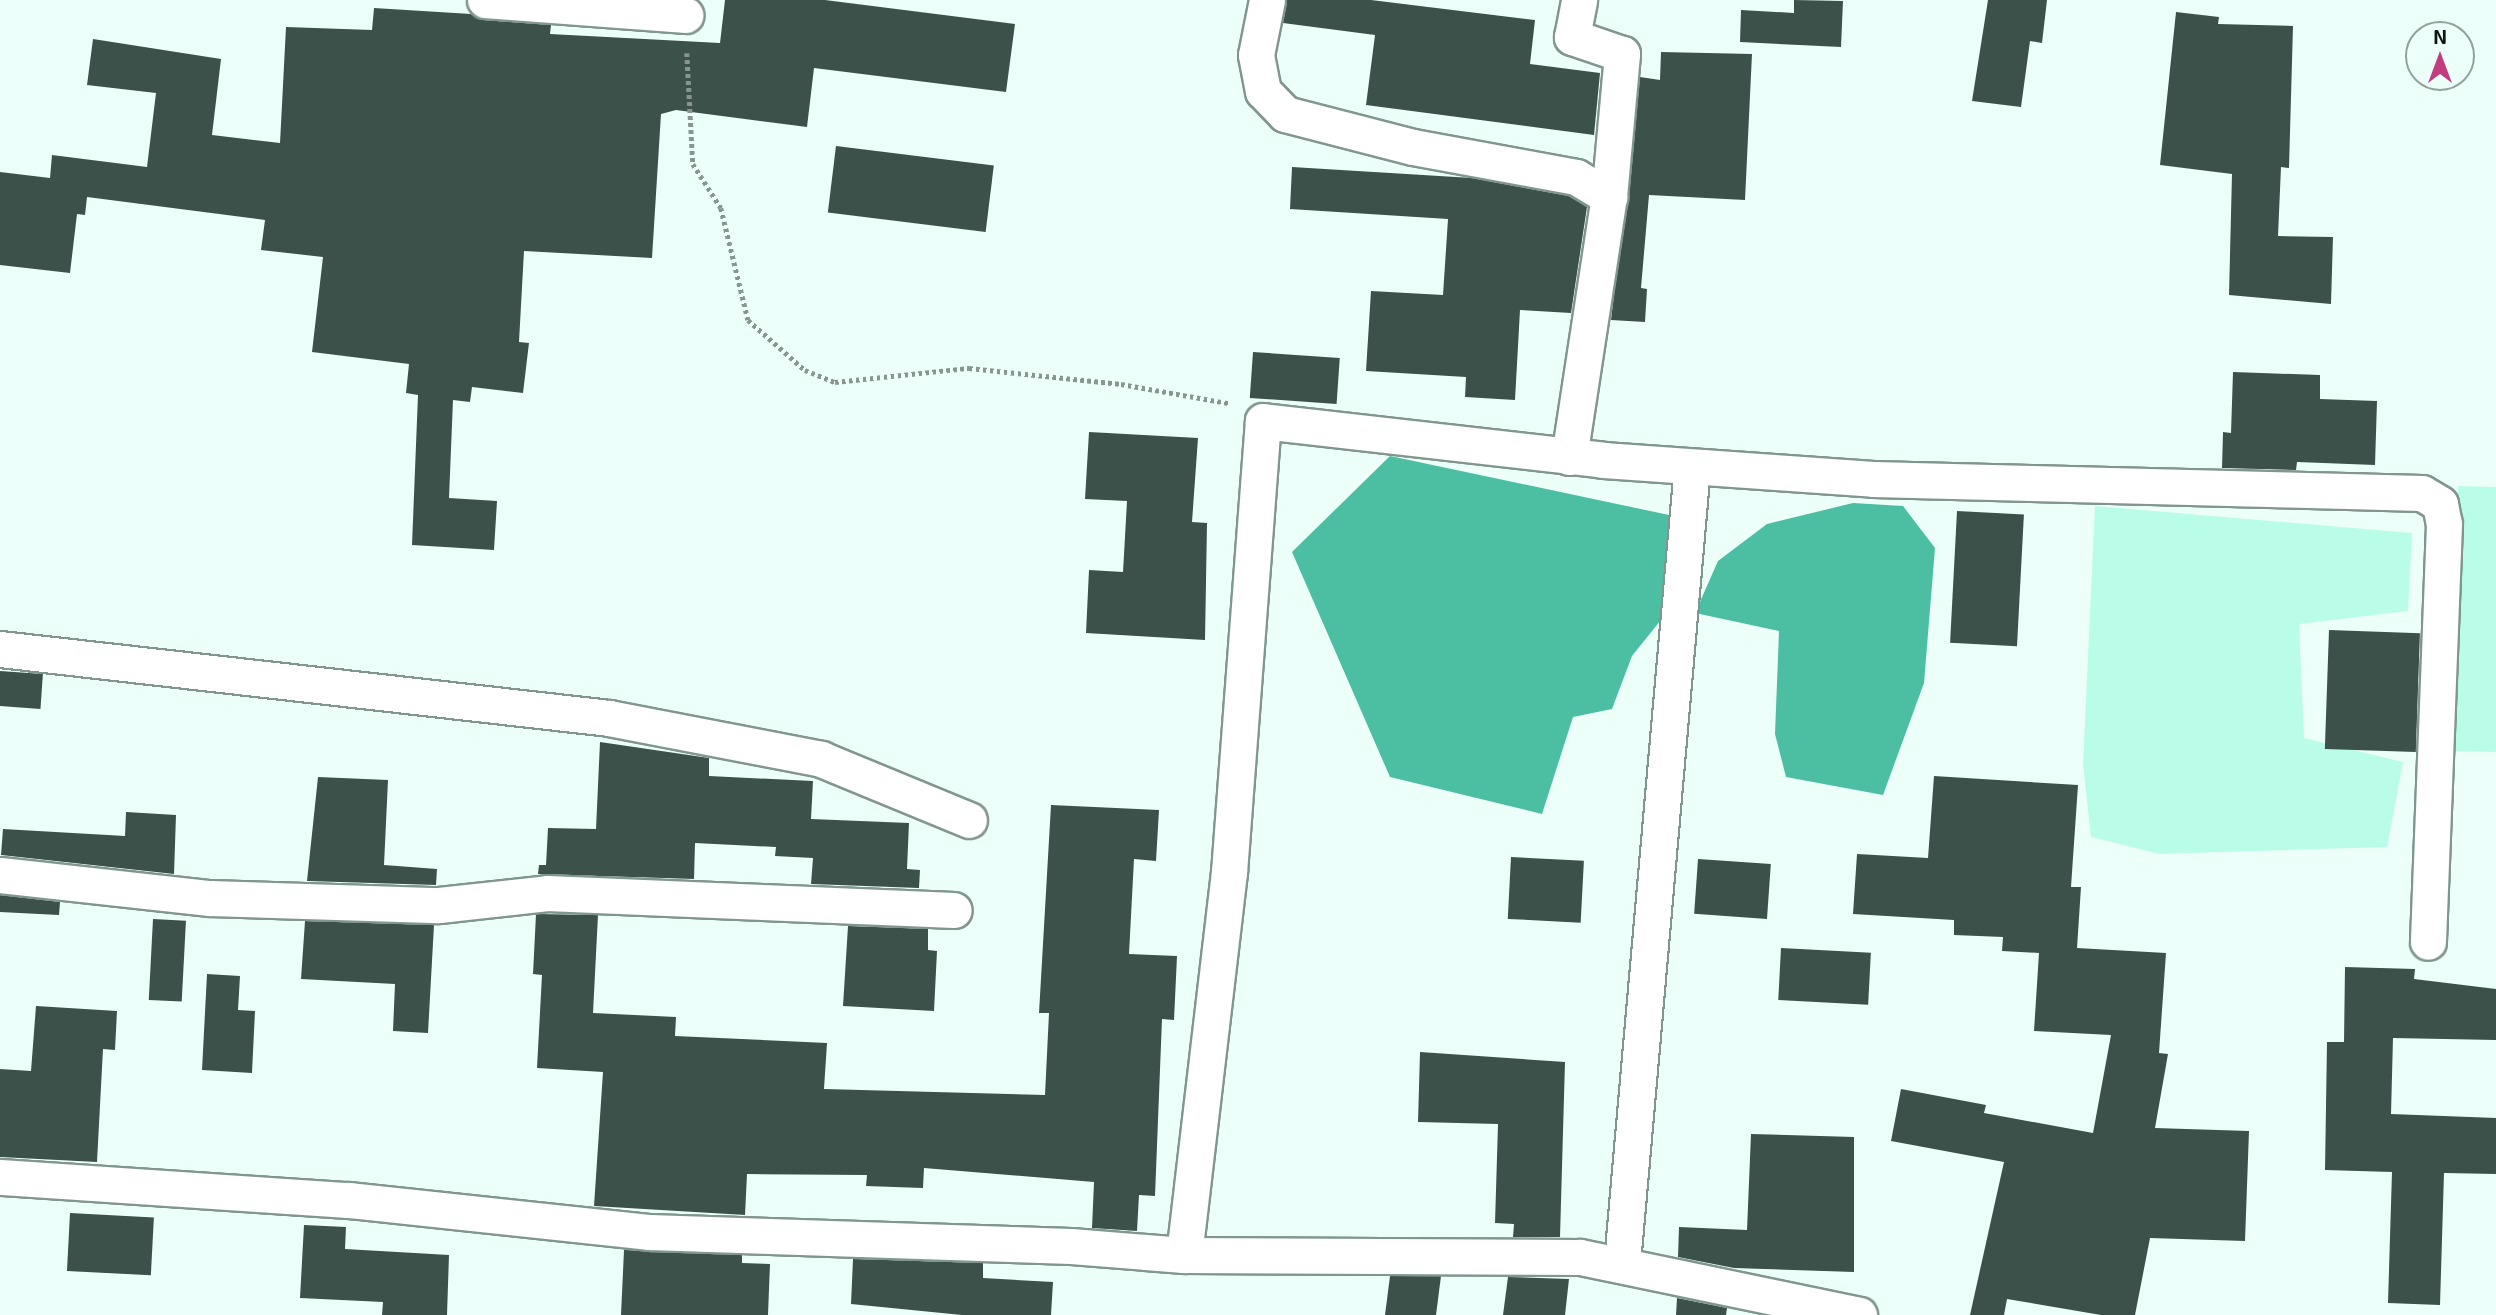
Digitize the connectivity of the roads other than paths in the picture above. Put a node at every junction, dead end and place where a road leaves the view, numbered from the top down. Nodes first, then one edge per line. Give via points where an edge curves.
1 (485, 0) edge
2 (1267, 0) edge
3 (1579, 0) edge
4 (685, 15) road end
5 (1609, 197) junction
6 (1569, 457) junction
7 (1692, 467) junction
8 (0, 649) edge
9 (969, 820) dead end
10 (0, 875) edge
11 (954, 910) dead end
12 (2428, 942) dead end
13 (0, 1177) edge
14 (1184, 1255) junction
15 (1622, 1262) junction
16 (1859, 1315) edge

1 - 4 street
2 - 5 street via 1256,55 1263,91 1285,114 1413,147 1576,177
3 - 5 street via 1572,37 1622,54
5 - 6 street
6 - 7 street
6 - 14 street via 1264,421 1229,872
7 - 12 street via 1873,479 2404,490 2440,504 2444,524
7 - 15 street
8 - 9 street via 609,718 821,759
10 - 11 street via 211,898 439,905 547,893
13 - 14 street via 349,1200 649,1232 1071,1246
14 - 15 street via 1580,1257
15 - 16 street

